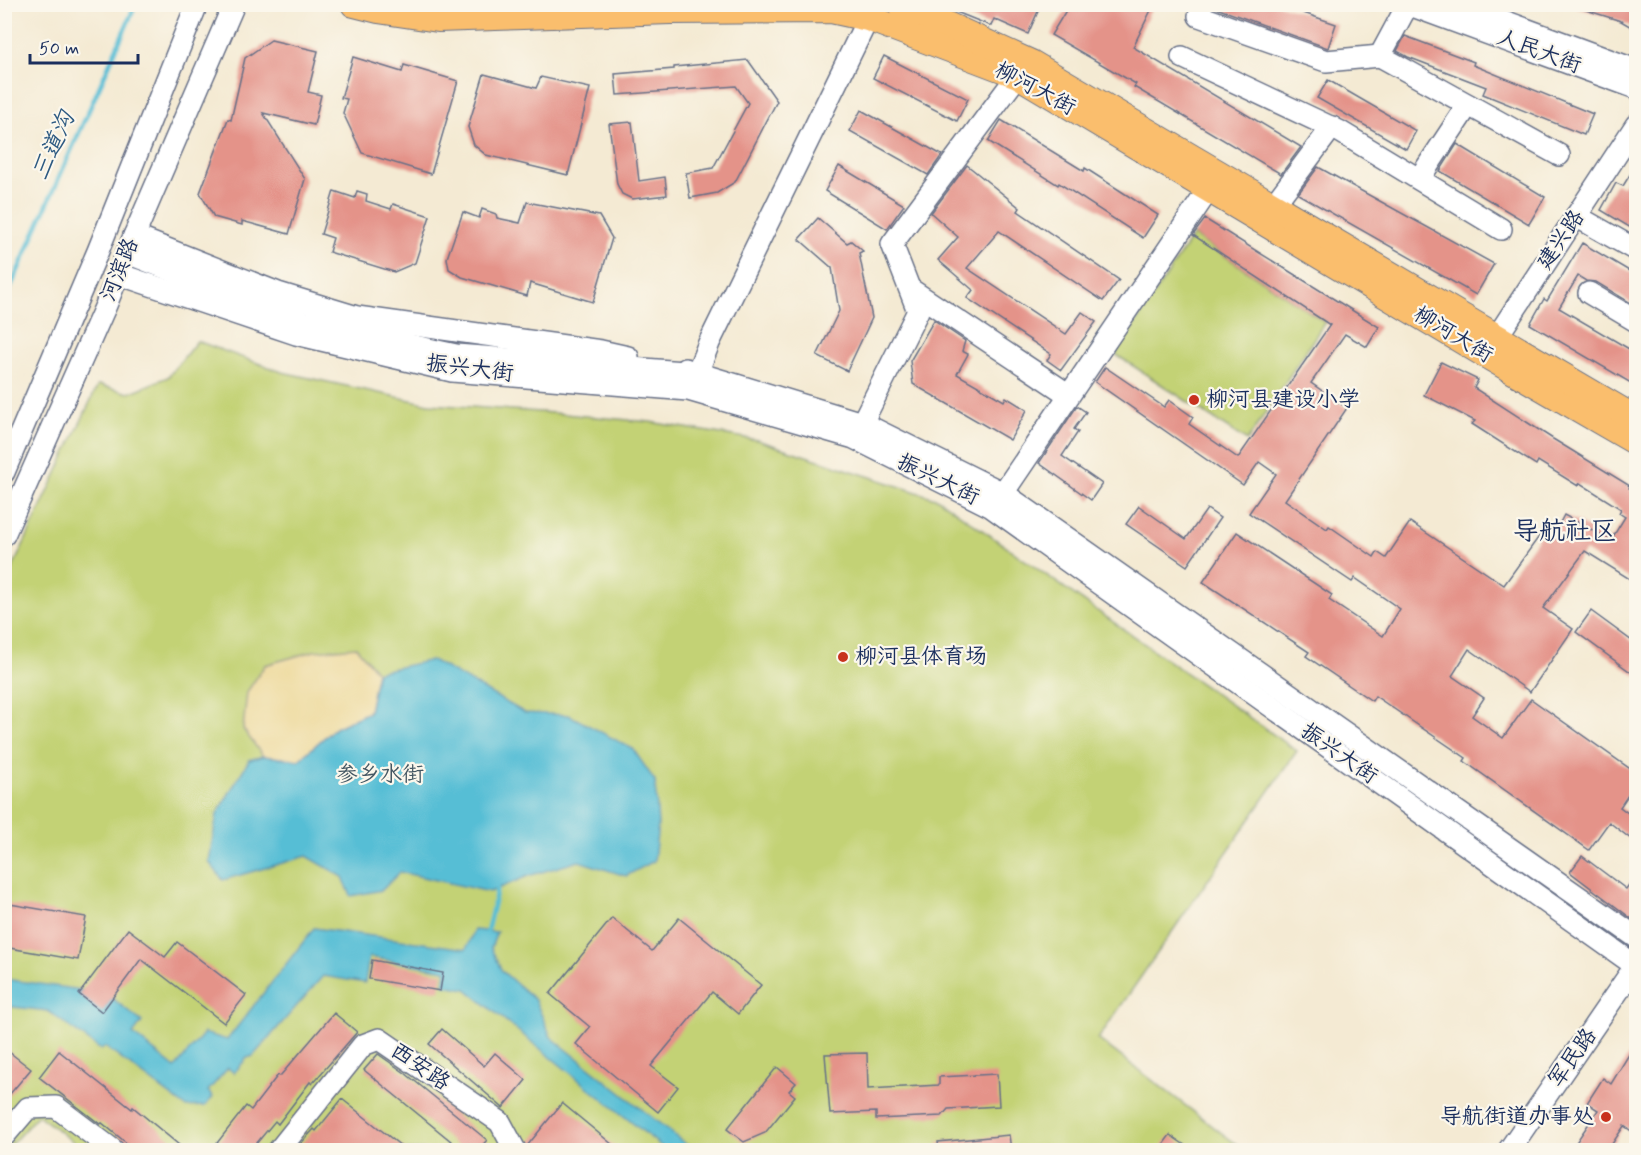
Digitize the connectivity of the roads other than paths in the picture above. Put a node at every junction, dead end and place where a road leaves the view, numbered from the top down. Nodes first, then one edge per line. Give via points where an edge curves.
1 (197, 4) edge
2 (234, 4) edge
3 (354, 4) edge
4 (902, 4) edge
5 (1458, 4) edge
6 (1408, 5) edge
7 (872, 11) edge
8 (1199, 16) dead end
9 (1380, 56) junction
10 (1182, 57) dead end
11 (1018, 75) junction
12 (1635, 81) edge
13 (1468, 105) junction
14 (1636, 125) edge
15 (1332, 127) junction
16 (1559, 155) dead end
17 (1419, 179) junction
18 (1209, 189) junction
19 (1268, 213) junction
20 (1576, 216) junction
21 (1501, 229) dead end
22 (130, 244) junction
23 (1636, 250) edge
24 (118, 274) junction
25 (909, 289) junction
26 (1589, 293) dead end
27 (1636, 319) edge
28 (1491, 346) junction
29 (697, 373) junction
30 (1069, 395) junction
31 (1636, 419) edge
32 (862, 423) junction
33 (1636, 442) edge
34 (4, 472) edge
35 (1003, 493) junction
36 (4, 535) edge
37 (1636, 937) edge
38 (1636, 965) edge
39 (4, 1136) edge
40 (113, 1150) edge
41 (279, 1150) edge
42 (514, 1150) edge
43 (1509, 1150) edge

1 - 34 street, 河滨路
2 - 22 street, 河滨路
3 - 7 main road, 柳河大街 via 438,19 669,11
4 - 19 main road, 柳河大街 via 1031,63
5 - 12 street, 人民大街
6 - 9 street
6 - 12 street, 人民大街
7 - 11 main road, 柳河大街
7 - 29 street
8 - 9 street via 1326,61
9 - 13 street
10 - 15 street
11 - 18 main road, 柳河大街
11 - 25 street via 892,244
13 - 16 street
13 - 17 street
14 - 20 street, 建兴路
15 - 17 street
15 - 19 street
17 - 21 street
18 - 19 main road, 柳河大街
18 - 30 street
19 - 28 main road, 柳河大街
20 - 23 street
20 - 28 street, 建兴路
22 - 24 street, 河滨路
22 - 29 street, 振兴大街 via 303,322 456,355
24 - 36 street, 河滨路
24 - 38 street, 振兴大街 via 296,334 453,371 688,390 854,438 990,506
25 - 30 street
25 - 32 street via 918,311
26 - 27 street
28 - 31 main road, 柳河大街
28 - 33 main road, 柳河大街
29 - 32 street, 振兴大街
30 - 35 street
32 - 35 street, 振兴大街
35 - 37 street, 振兴大街
38 - 43 street, 军民路
39 - 40 street via 28,1108 56,1107
41 - 42 street, 西安路 via 363,1045 379,1039 500,1122

